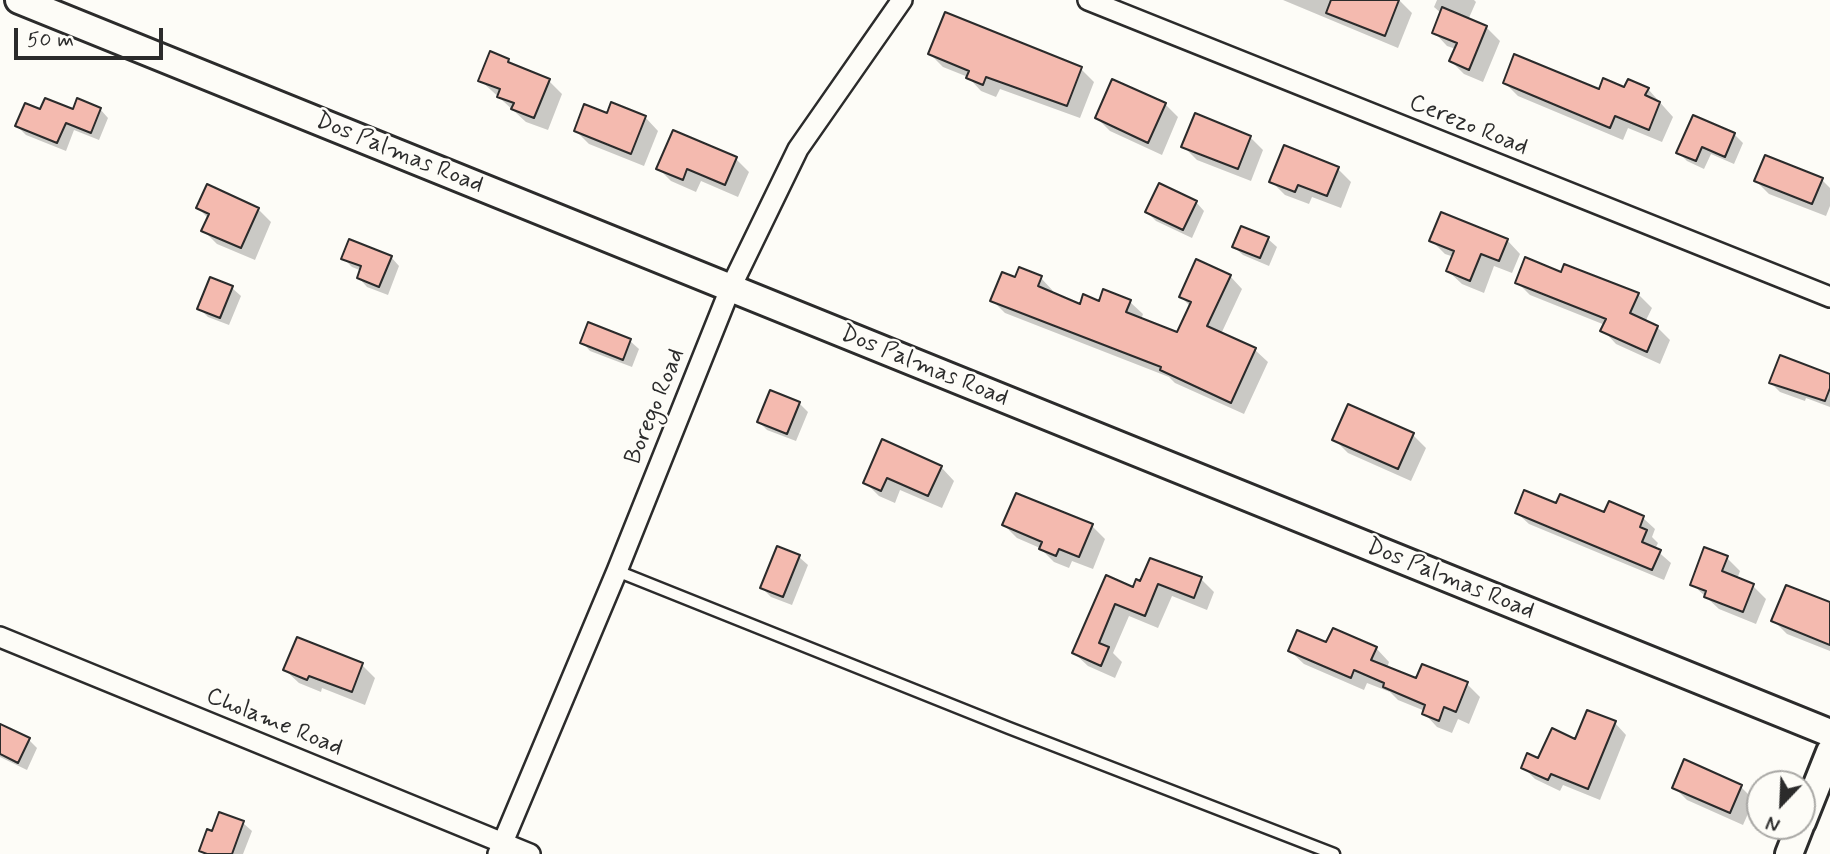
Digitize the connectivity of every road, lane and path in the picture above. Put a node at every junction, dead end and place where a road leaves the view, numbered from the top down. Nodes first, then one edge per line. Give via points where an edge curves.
1 (19, 0) edge
2 (902, 0) edge
3 (1088, 0) edge
4 (69, 9) edge
5 (730, 289) junction
6 (1830, 297) edge
7 (617, 572) junction
8 (0, 637) edge
9 (1830, 733) edge
10 (1830, 752) edge
11 (1816, 787) edge
12 (500, 848) edge
13 (530, 854) edge
14 (1334, 854) edge

1 - 4 street, Dos Palmas Road
2 - 5 street, Borego Road via 798,149
3 - 6 street, Cerezo Road
4 - 5 street, Dos Palmas Road
5 - 7 street, Borego Road
5 - 9 street, Dos Palmas Road
7 - 12 street, Borego Road
7 - 14 lane
8 - 12 street, Cholame Road
10 - 11 street
12 - 13 street, Cholame Road

